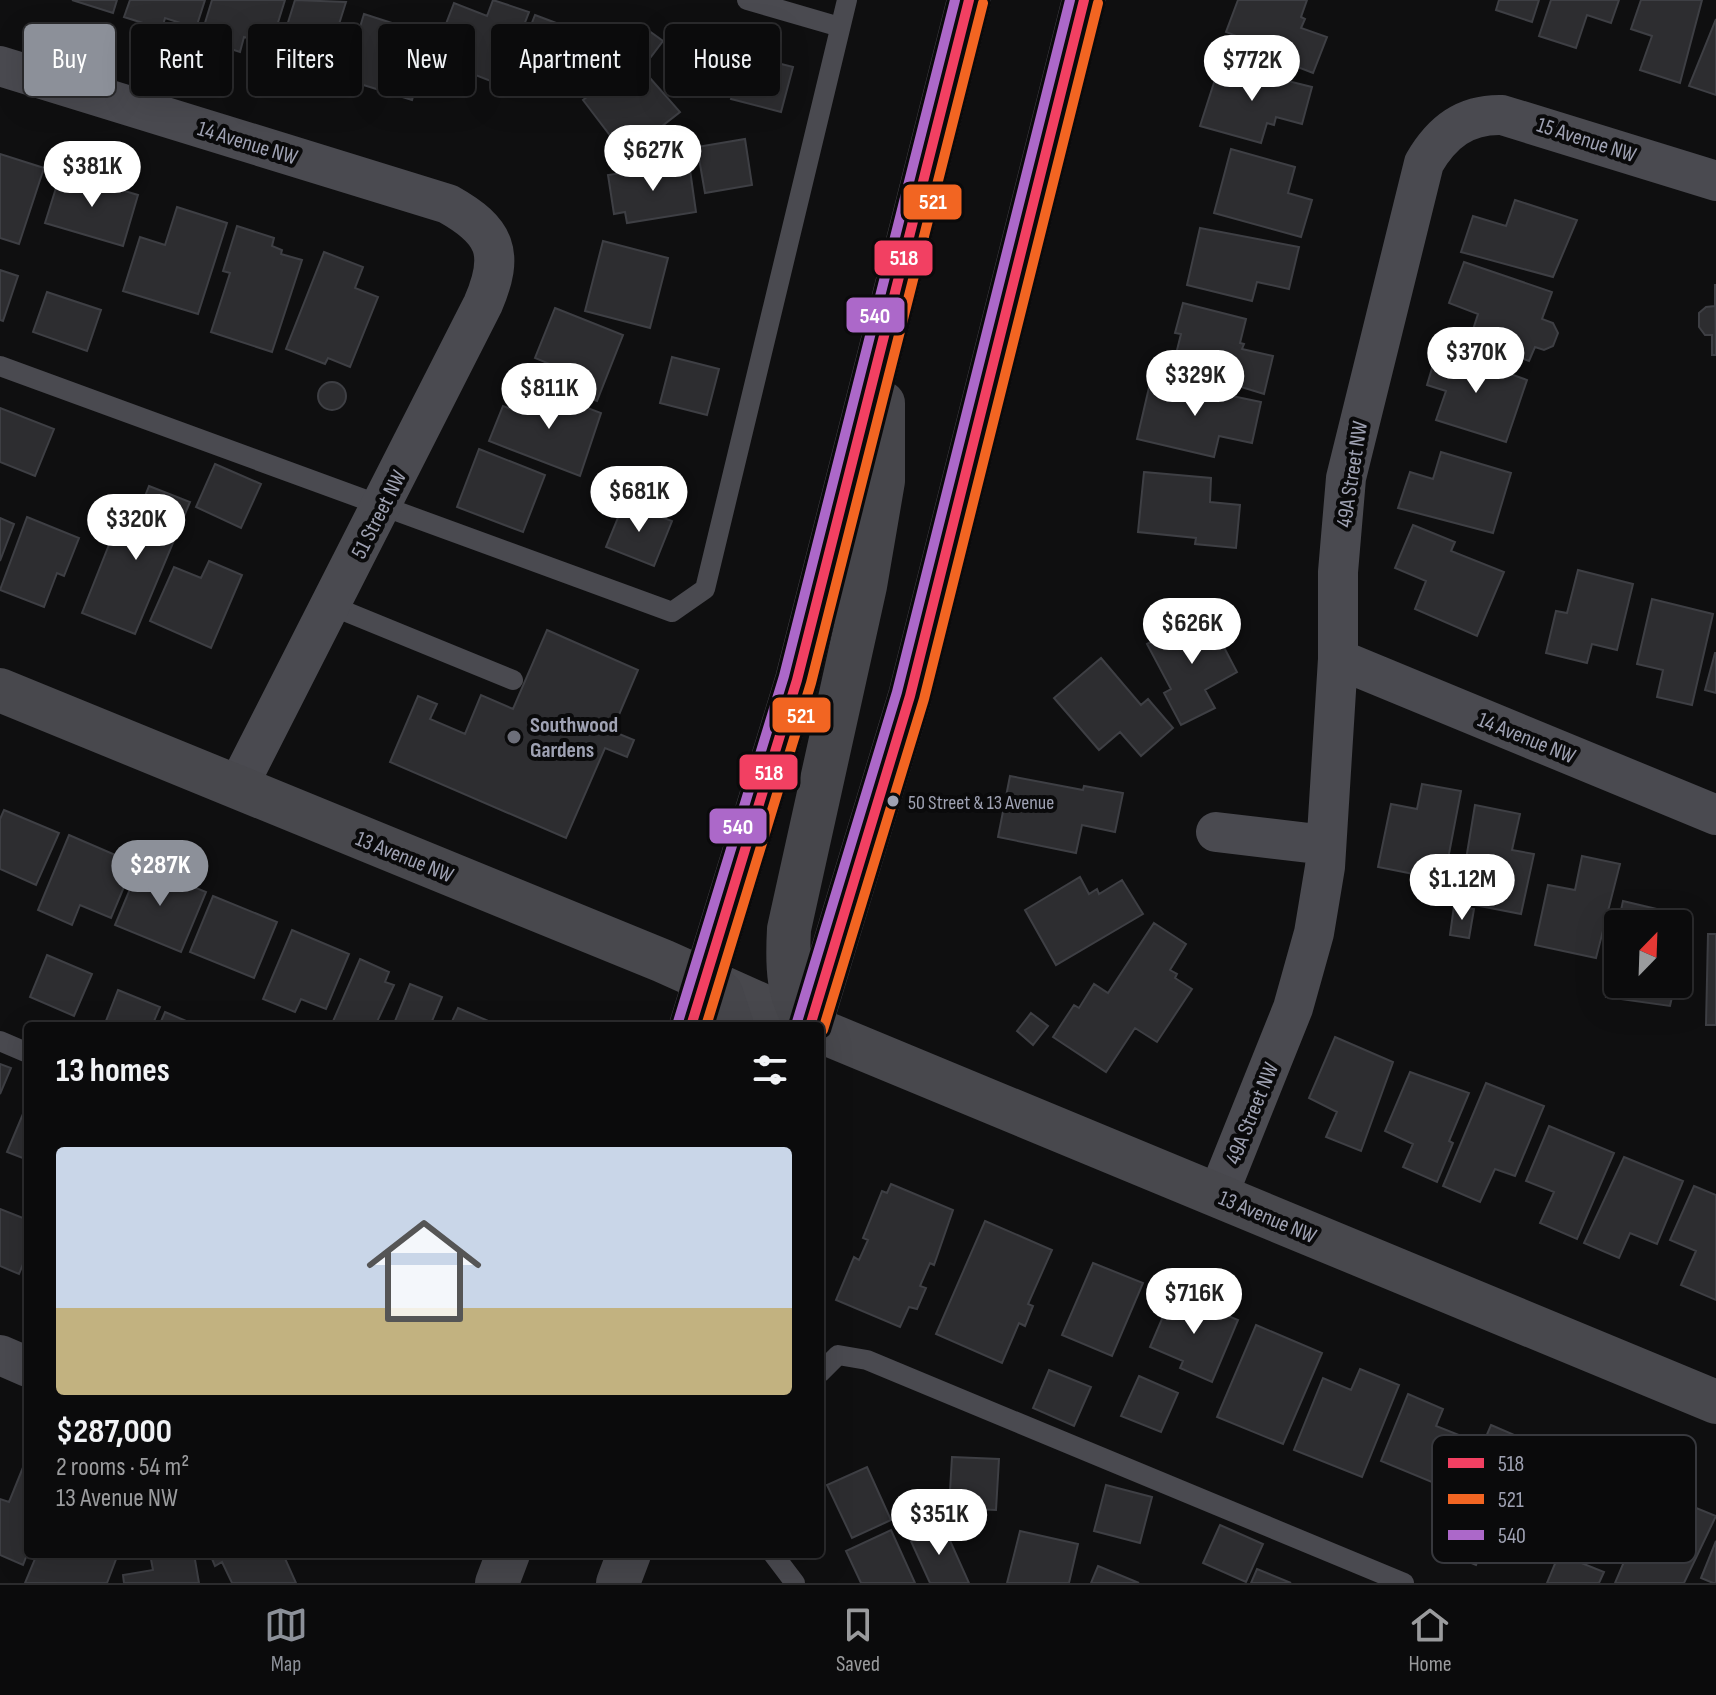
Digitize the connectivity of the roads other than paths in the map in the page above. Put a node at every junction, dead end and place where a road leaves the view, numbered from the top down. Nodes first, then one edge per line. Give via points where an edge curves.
1 (747, 0) edge
2 (847, 0) edge
3 (969, 0) edge
4 (1084, 0) edge
5 (840, 27) junction
6 (0, 66) edge
7 (1457, 124) joint
8 (1716, 181) edge
9 (488, 234) joint
10 (883, 332) junction
11 (0, 366) edge
12 (382, 508) junction
13 (332, 606) junction
14 (1338, 659) junction
15 (513, 680) dead end
16 (0, 690) edge
17 (237, 788) junction
18 (1716, 815) edge
19 (1216, 832) dead end
20 (1326, 845) junction
21 (705, 980) junction
22 (692, 1022) edge
23 (731, 1022) edge
24 (800, 1022) edge
25 (806, 1022) edge
26 (810, 1022) edge
27 (824, 1033) edge
28 (0, 1041) edge
29 (24, 1051) edge
30 (1218, 1195) junction
31 (0, 1355) edge
32 (24, 1365) edge
33 (824, 1369) edge
34 (1716, 1402) edge
35 (506, 1558) edge
36 (776, 1558) edge
37 (497, 1583) edge
38 (795, 1583) edge
39 (1404, 1583) edge

1 - 5 lane
2 - 5 lane
3 - 10 main road
4 - 26 main road via 910,696
5 - 12 lane via 705,589 672,612
6 - 9 street, 14 Avenue NW via 448,204
7 - 8 street, 15 Avenue NW via 1487,114 1518,117
7 - 14 street, 49A Street NW via 1434,145 1417,185 1346,478
9 - 12 street, 51 Street NW via 496,256 494,280
10 - 21 main road via 797,680
10 - 25 main road via 883,481 789,929 788,980
11 - 12 lane
12 - 13 street, 51 Street NW
13 - 15 lane
13 - 17 street, 51 Street NW
14 - 18 street, 14 Avenue NW
14 - 20 street, 49A Street NW
16 - 17 street, 13 Avenue NW
17 - 21 street, 13 Avenue NW
19 - 20 street
20 - 30 street, 49A Street NW via 1306,970
21 - 22 main road
21 - 23 main road via 721,993
21 - 24 street, 13 Avenue NW
27 - 30 street, 13 Avenue NW
28 - 29 lane
30 - 34 street, 13 Avenue NW
31 - 32 street
33 - 39 lane via 838,1355 867,1360
35 - 37 main road
36 - 38 lane

